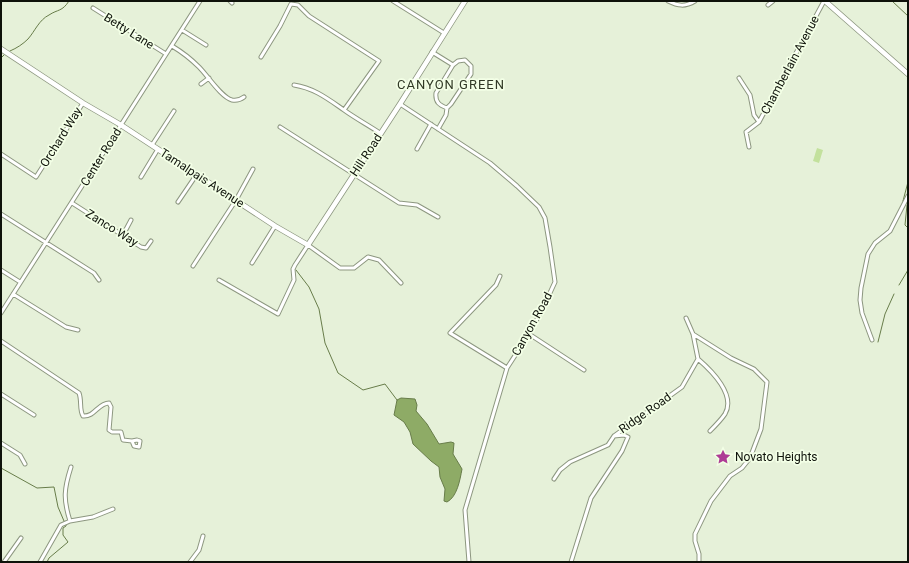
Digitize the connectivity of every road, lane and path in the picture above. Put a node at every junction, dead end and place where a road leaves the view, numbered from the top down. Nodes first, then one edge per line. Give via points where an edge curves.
1 (200, 1) edge
2 (393, 1) edge
3 (465, 1) edge
4 (668, 1) edge
5 (695, 1) edge
6 (773, 1) edge
7 (825, 1) edge
8 (291, 3) edge
9 (768, 4) dead end
10 (93, 8) dead end
11 (182, 30) junction
12 (444, 33) junction
13 (206, 45) dead end
14 (172, 46) junction
15 (1, 49) edge
16 (432, 52) junction
17 (166, 54) junction
18 (261, 57) dead end
19 (453, 65) junction
20 (908, 74) edge
21 (209, 78) junction
22 (739, 78) dead end
23 (201, 84) dead end
24 (294, 85) dead end
25 (244, 97) dead end
26 (83, 103) junction
27 (400, 104) junction
28 (446, 108) junction
29 (344, 110) junction
30 (174, 111) dead end
31 (759, 122) junction
32 (431, 124) junction
33 (121, 125) junction
34 (280, 127) dead end
35 (438, 129) junction
36 (380, 133) junction
37 (152, 145) junction
38 (749, 147) dead end
39 (417, 148) dead end
40 (158, 149) junction
41 (1, 154) edge
42 (254, 169) dead end
43 (197, 174) junction
44 (354, 174) junction
45 (141, 177) dead end
46 (908, 196) edge
47 (236, 200) junction
48 (178, 202) dead end
49 (72, 203) junction
50 (1, 214) edge
51 (438, 217) dead end
52 (131, 220) dead end
53 (275, 226) junction
54 (122, 235) junction
55 (151, 241) dead end
56 (46, 243) junction
57 (308, 245) junction
58 (252, 263) dead end
59 (193, 266) dead end
60 (1, 270) edge
61 (500, 276) dead end
62 (99, 280) dead end
63 (218, 280) dead end
64 (20, 282) junction
65 (401, 283) dead end
66 (13, 294) junction
67 (1, 313) edge
68 (686, 318) dead end
69 (78, 330) dead end
70 (529, 334) junction
71 (693, 334) junction
72 (872, 340) dead end
73 (1, 341) edge
74 (698, 358) junction
75 (507, 368) junction
76 (584, 370) dead end
77 (1, 394) edge
78 (34, 415) dead end
79 (710, 431) dead end
80 (614, 436) junction
81 (132, 441) dead end
82 (1, 443) edge
83 (25, 464) dead end
84 (71, 467) dead end
85 (554, 478) dead end
86 (113, 508) dead end
87 (69, 521) junction
88 (203, 536) dead end
89 (21, 538) dead end
90 (4, 562) edge
91 (40, 562) edge
92 (190, 562) edge
93 (469, 562) edge
94 (571, 562) edge
95 (699, 562) edge

1 - 11 street, Center Road
2 - 12 street
3 - 12 street, Hill Road
4 - 5 street via 686,5
6 - 9 street
7 - 20 street
7 - 31 street, Chamberlain Avenue
8 - 18 street
8 - 29 street via 298,5 309,16 379,61
10 - 17 street, Betty Lane
11 - 13 street
11 - 14 street, Center Road
12 - 16 street, Hill Road
14 - 17 street, Center Road
14 - 21 street via 188,56
15 - 26 street, Tamalpais Avenue
16 - 19 street
16 - 27 street, Hill Road
17 - 33 street, Center Road
19 - 28 street via 435,98
19 - 28 street via 465,60 472,71 453,102
21 - 23 street
21 - 25 street via 225,96 233,100
22 - 31 street via 750,95 754,115
24 - 29 street via 326,96
26 - 33 street, Tamalpais Avenue
26 - 41 street, Orchard Way via 36,177
27 - 32 street, Canyon Road
27 - 36 street, Hill Road
28 - 35 street via 446,115
29 - 36 street
30 - 37 street
31 - 38 street, Chamberlain Avenue via 746,132
32 - 35 street, Canyon Road
32 - 39 street
33 - 37 street, Tamalpais Avenue
33 - 49 street, Center Road
34 - 44 street
35 - 70 street, Canyon Road via 490,163 539,207 545,218 555,282
36 - 44 street, Hill Road
37 - 40 street, Tamalpais Avenue
40 - 43 street, Tamalpais Avenue
40 - 45 street
42 - 47 street
43 - 47 street, Tamalpais Avenue
43 - 48 street
44 - 51 street via 399,203 417,205
44 - 57 street, Hill Road
46 - 72 street via 890,231 875,243 868,254 860,300
47 - 53 street, Tamalpais Avenue
47 - 59 street
49 - 54 street, Zanco Way
49 - 56 street, Center Road
50 - 56 street
52 - 54 street
53 - 57 street, Tamalpais Avenue
53 - 58 street
54 - 55 street, Zanco Way via 141,247 146,248
56 - 62 street via 94,273
56 - 64 street, Center Road
57 - 63 street, Hill Road via 293,269 294,280 278,314
57 - 65 street, Tamalpais Avenue via 340,268 354,268 368,258 379,260
60 - 64 street
61 - 75 street via 496,285 450,333
64 - 66 street, Center Road
66 - 67 street, Center Road
66 - 69 street via 66,328
68 - 71 street
70 - 75 street, Canyon Road
70 - 76 street
71 - 74 street
71 - 95 street via 754,369 767,382 760,429 750,458 742,468 730,476 711,501 694,534
73 - 81 street via 79,393 83,416 92,415 101,405 109,403 109,430 121,432 123,440
74 - 79 street via 728,395 729,403 725,414
74 - 80 street, Ridge Road via 682,387
75 - 93 street, Canyon Road via 465,510
77 - 78 street
80 - 85 street via 608,445 570,462
80 - 94 street, Ridge Road via 628,437 622,451 591,498
82 - 83 street via 20,455
84 - 87 street via 64,498
86 - 87 street via 93,517
87 - 91 street via 61,525
88 - 92 street via 199,550
89 - 90 street

